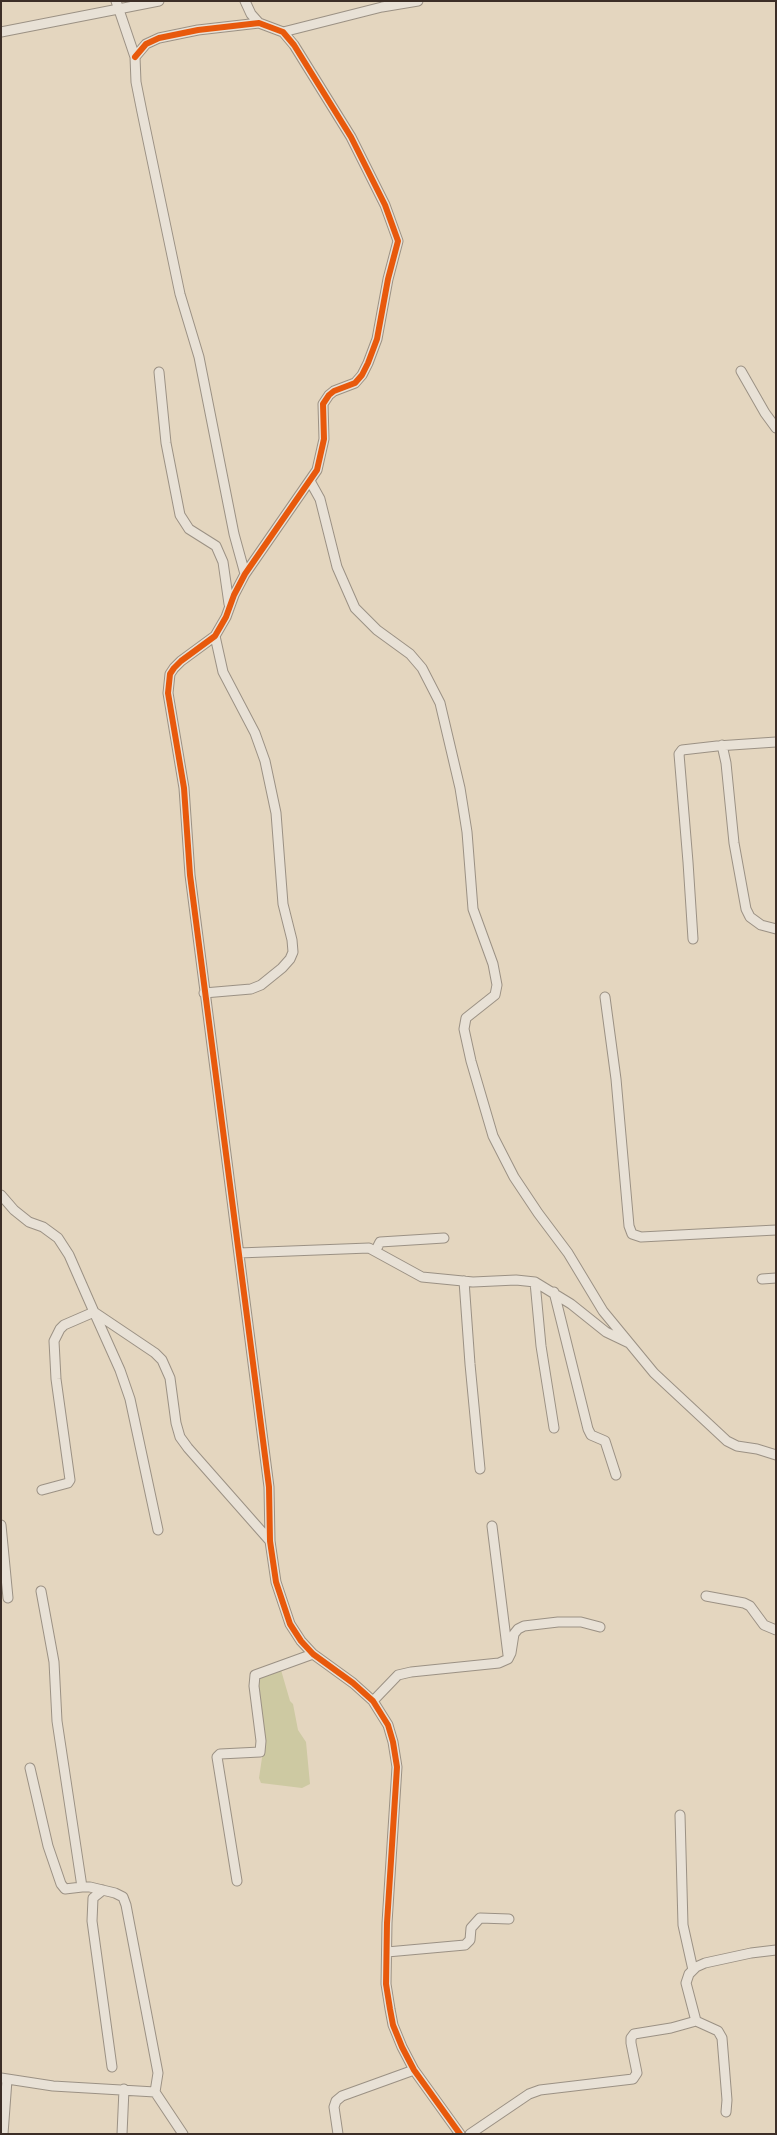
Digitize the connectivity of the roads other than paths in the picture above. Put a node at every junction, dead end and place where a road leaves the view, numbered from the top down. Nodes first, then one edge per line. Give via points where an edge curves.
1 (159, 1) edge
2 (245, 1) edge
3 (418, 1) edge
4 (118, 5) edge
5 (259, 23) junction
6 (1, 32) edge
7 (283, 32) junction
8 (135, 57) junction
9 (741, 371) dead end
10 (160, 372) dead end
11 (776, 428) edge
12 (310, 481) junction
13 (245, 574) junction
14 (230, 606) junction
15 (215, 636) junction
16 (776, 742) edge
17 (722, 745) junction
18 (776, 929) edge
19 (693, 939) dead end
20 (204, 993) junction
21 (605, 997) dead end
22 (1, 1195) edge
23 (776, 1230) edge
24 (444, 1238) dead end
25 (376, 1250) junction
26 (239, 1253) junction
27 (776, 1278) edge
28 (762, 1279) dead end
29 (464, 1281) junction
30 (535, 1282) junction
31 (554, 1292) junction
32 (94, 1312) junction
33 (630, 1344) junction
34 (554, 1428) dead end
35 (776, 1455) edge
36 (480, 1469) dead end
37 (616, 1475) dead end
38 (42, 1490) dead end
39 (1, 1525) edge
40 (492, 1526) dead end
41 (158, 1530) dead end
42 (270, 1541) junction
43 (42, 1591) dead end
44 (706, 1596) dead end
45 (8, 1598) dead end
46 (600, 1627) dead end
47 (776, 1630) edge
48 (313, 1654) junction
49 (508, 1659) junction
50 (373, 1701) junction
51 (30, 1768) dead end
52 (680, 1815) dead end
53 (237, 1880) dead end
54 (82, 1887) junction
55 (103, 1890) junction
56 (509, 1919) dead end
57 (776, 1950) edge
58 (387, 1952) junction
59 (693, 1970) junction
60 (696, 2021) junction
61 (112, 2066) dead end
62 (414, 2070) junction
63 (4, 2079) edge
64 (124, 2089) junction
65 (155, 2092) junction
66 (726, 2112) dead end
67 (3, 2134) edge
68 (122, 2134) edge
69 (183, 2134) edge
70 (338, 2134) edge
71 (460, 2134) edge
72 (470, 2134) edge

1 - 4 street
2 - 5 street
3 - 7 street via 382,7
4 - 6 street
4 - 8 street
5 - 7 street
5 - 8 street via 198,30 159,38 146,44
7 - 12 street via 294,44 351,137 385,205 398,241 377,339 362,375 354,383 343,386 329,395 323,404 324,439 321,458
8 - 13 street via 136,82 180,294 198,357 234,534
9 - 11 street via 765,414
10 - 14 street via 166,449 180,515 189,529 216,546 220,554
12 - 13 street
12 - 33 street via 320,498 337,567 355,608 377,630 410,654 432,683 442,709 467,832 473,909 497,985 495,995 466,1018 464,1029 493,1136 534,1207 568,1253 603,1311
13 - 14 street
14 - 15 street
15 - 20 street via 174,668 170,674 168,693 184,788 190,875
15 - 20 street via 226,679 255,733 265,761 276,814 282,897 293,952 282,968 261,985 251,989
16 - 17 street
17 - 18 street via 734,843 746,909 750,917 761,925
17 - 19 street via 682,750 678,754
20 - 26 street
21 - 23 street via 616,1079 629,1226 632,1234 641,1237
22 - 32 street via 29,1222 58,1238 69,1255
24 - 25 street via 380,1242
25 - 26 street via 360,1247
25 - 29 street via 422,1277
26 - 42 street via 269,1487
27 - 28 street
29 - 30 street
29 - 36 street
30 - 31 street
30 - 34 street via 541,1346
31 - 33 street via 606,1332
31 - 37 street via 588,1429 591,1435 605,1441
32 - 38 street via 64,1325 54,1341 56,1379 70,1480 68,1483
32 - 41 street via 130,1399
32 - 42 street via 162,1360 170,1378 180,1437
33 - 35 street via 654,1373 727,1441 737,1446
39 - 45 street
40 - 49 street
42 - 48 street via 276,1582 290,1624 301,1642
43 - 54 street via 54,1668 57,1717
44 - 47 street via 744,1603 750,1606 764,1625
46 - 49 street via 581,1622 524,1626 514,1634
48 - 50 street via 354,1683
48 - 53 street via 255,1675 260,1752 220,1754 217,1757
49 - 50 street via 491,1666 411,1672 398,1676
50 - 58 street via 388,1725 397,1766
51 - 54 street via 48,1846 60,1884 66,1889
52 - 59 street via 683,1925
54 - 55 street
55 - 61 street via 94,1898 92,1922
55 - 65 street via 123,1897 126,1905 158,2073
56 - 58 street via 480,1918 471,1928 470,1940 465,1945
57 - 59 street via 751,1952 705,1963
58 - 62 street via 386,1984 393,2025
59 - 60 street via 686,1983
60 - 66 street via 718,2031 722,2038
60 - 72 street via 634,2034 631,2043 637,2073 633,2079 540,2090 529,2094
62 - 70 street via 336,2100 334,2107
62 - 71 street
63 - 64 street via 54,2086
63 - 67 street
64 - 65 street
64 - 68 street
65 - 69 street

